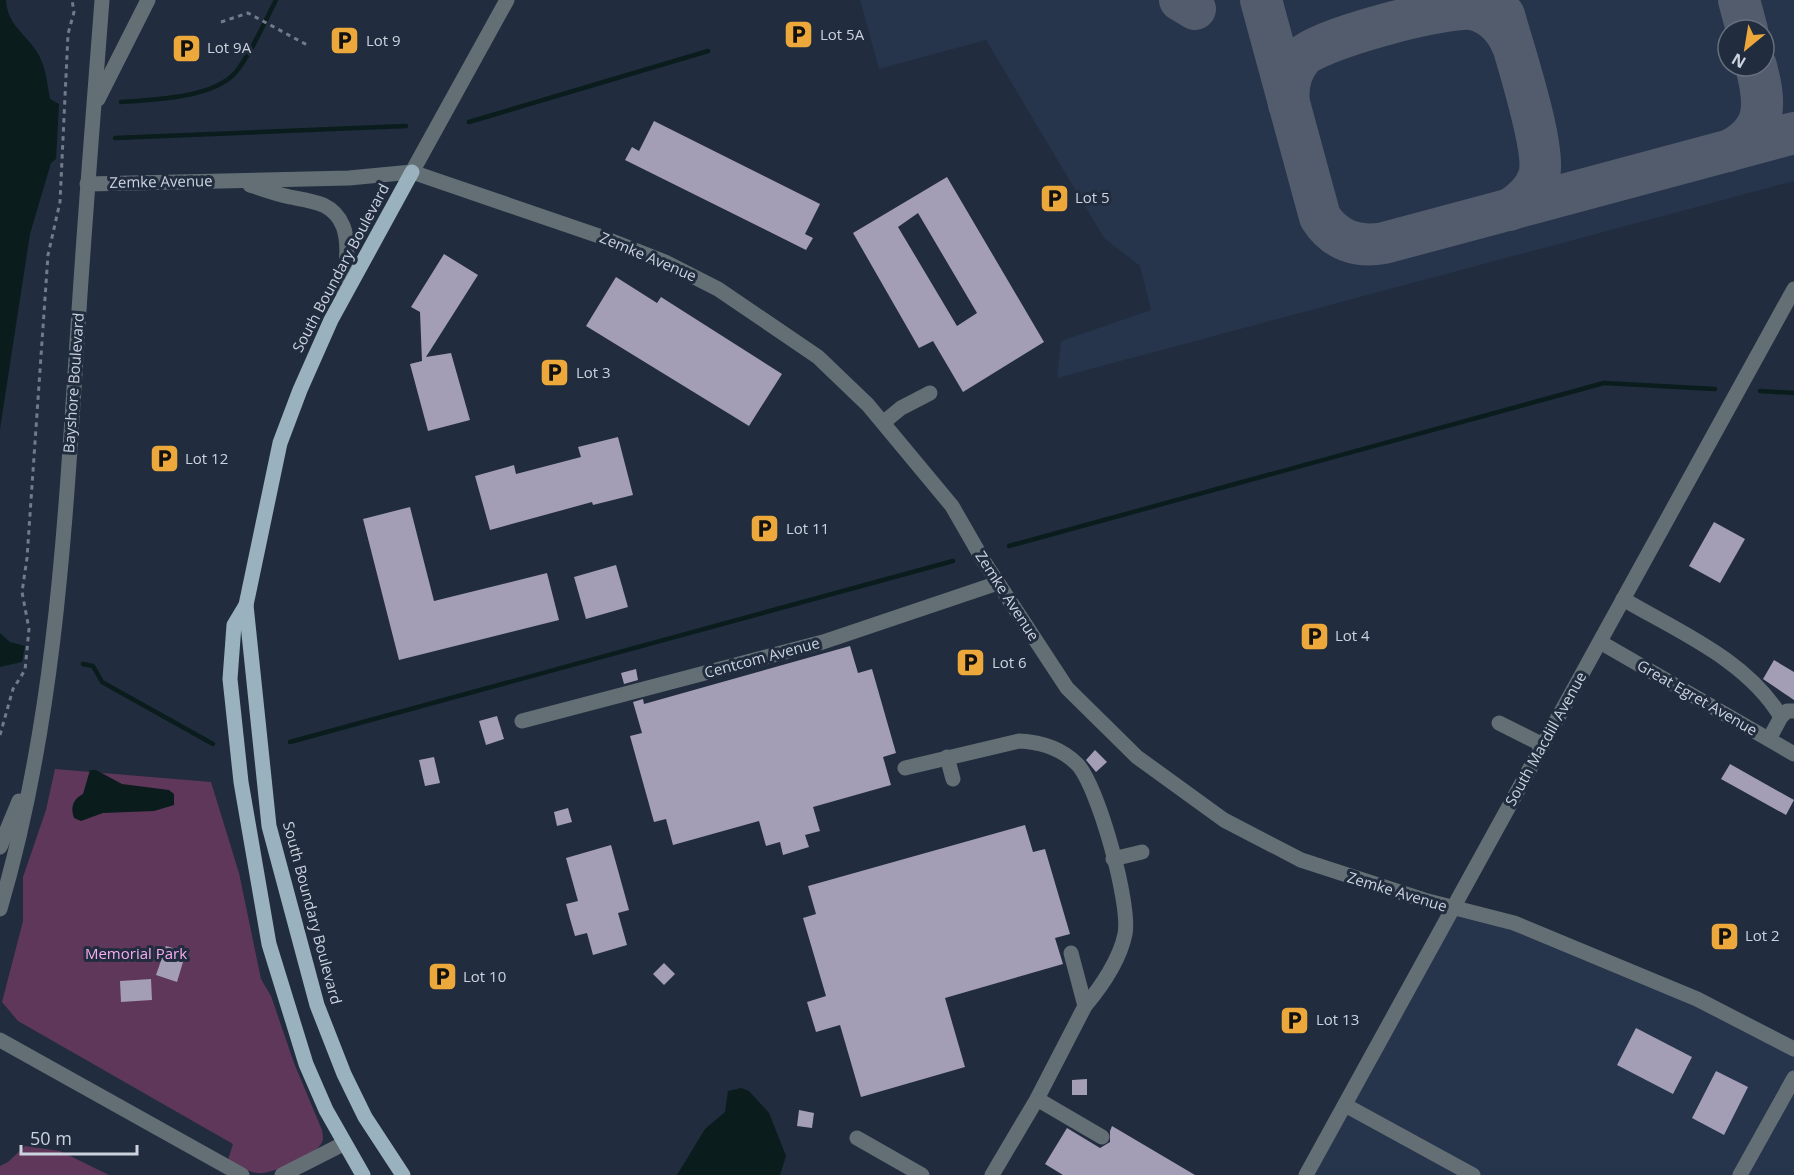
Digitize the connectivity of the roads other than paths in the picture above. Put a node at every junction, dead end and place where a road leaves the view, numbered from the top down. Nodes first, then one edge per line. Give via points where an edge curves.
1 (102, 0) edge
2 (148, 0) edge
3 (507, 0) edge
4 (94, 107) junction
5 (412, 172) junction
6 (235, 181) junction
7 (87, 184) junction
8 (1790, 295) edge
9 (344, 296) junction
10 (930, 393) dead end
11 (884, 422) junction
12 (998, 584) junction
13 (1623, 599) junction
14 (246, 605) junction
15 (1600, 642) junction
16 (1788, 714) edge
17 (522, 721) dead end
18 (1499, 723) dead end
19 (1769, 739) junction
20 (1543, 745) junction
21 (1794, 753) edge
22 (947, 757) junction
23 (35, 765) junction
24 (905, 768) dead end
25 (953, 779) dead end
26 (0, 847) edge
27 (1142, 852) dead end
28 (1113, 860) junction
29 (0, 909) edge
30 (1453, 909) junction
31 (1071, 953) dead end
32 (1085, 1005) junction
33 (0, 1040) edge
34 (1794, 1049) edge
35 (1794, 1078) edge
36 (1037, 1099) junction
37 (1345, 1105) junction
38 (1102, 1137) dead end
39 (857, 1138) dead end
40 (344, 1144) junction
41 (242, 1175) edge
42 (282, 1175) edge
43 (363, 1175) edge
44 (403, 1175) edge
45 (922, 1175) edge
46 (992, 1175) edge
47 (1306, 1175) edge
48 (1473, 1175) edge
49 (1740, 1175) edge

1 - 4 street, Bayshore Boulevard
2 - 4 street
3 - 5 street, South Boundary Boulevard
4 - 7 street, Bayshore Boulevard
5 - 6 street, Zemke Avenue
5 - 9 main road, South Boundary Boulevard
5 - 11 street, Zemke Avenue via 599,236 666,262 718,289 818,357
6 - 7 street, Zemke Avenue
6 - 9 street, Zemke Avenue via 316,201 329,208 344,228
7 - 23 street, Bayshore Boulevard via 61,572
8 - 13 street, South Macdill Avenue
9 - 14 main road, South Boundary Boulevard via 280,443
10 - 11 street
11 - 12 street, Zemke Avenue via 951,506
12 - 17 street, Centcom Avenue via 823,642
12 - 30 street, Zemke Avenue via 1067,688 1137,757 1224,820 1300,860
13 - 15 street, South Macdill Avenue
13 - 16 street via 1743,671
14 - 40 main road, South Boundary Boulevard via 234,625 230,679 241,782 267,932 306,1064
14 - 44 main road, South Boundary Boulevard via 268,826 314,994 365,1118
15 - 19 street, Great Egret Avenue
15 - 20 street, South Macdill Avenue
16 - 19 street
18 - 20 street
19 - 21 street, Great Egret Avenue
20 - 30 street, South Macdill Avenue
22 - 24 street
22 - 25 street
22 - 28 street via 1019,741 1061,752 1077,764 1092,785
23 - 26 street, Bayshore Boulevard
23 - 29 street, Bayshore Boulevard
27 - 28 street
28 - 32 street via 1125,906 1125,935 1096,992
30 - 34 street, Zemke Avenue via 1514,923 1697,999
30 - 37 street, South Macdill Avenue
31 - 32 street
32 - 36 street
33 - 41 street
35 - 49 street
36 - 38 street
36 - 46 street
37 - 47 street, South Macdill Avenue
37 - 48 street
39 - 45 street
40 - 42 street
40 - 43 main road, South Boundary Boulevard

